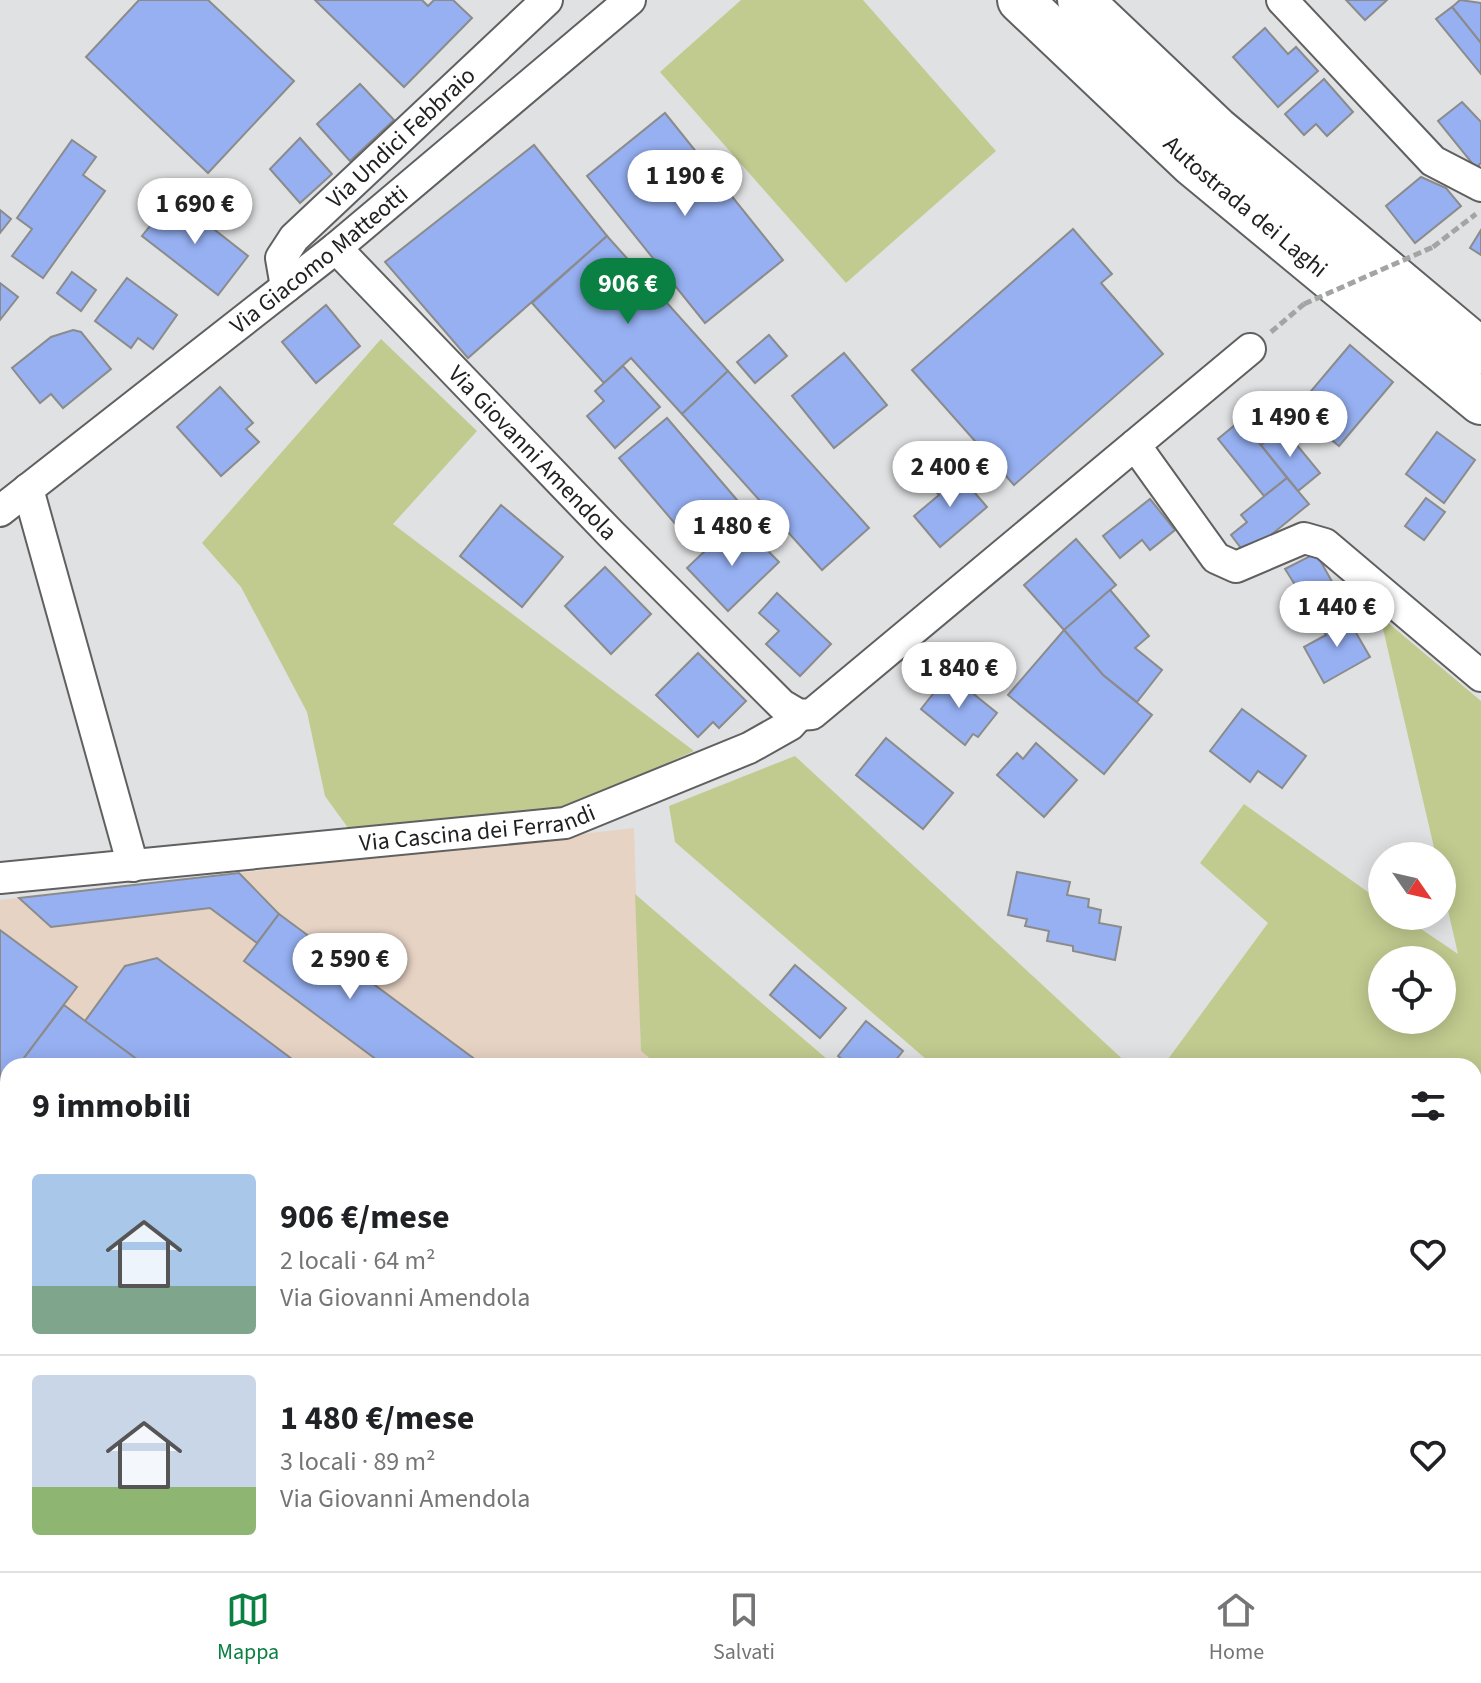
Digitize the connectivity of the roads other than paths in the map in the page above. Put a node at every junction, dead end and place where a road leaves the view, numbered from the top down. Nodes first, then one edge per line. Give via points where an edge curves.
1 (547, 0) edge
2 (630, 0) edge
3 (1020, 0) edge
4 (1080, 0) edge
5 (1282, 0) edge
6 (1481, 186) edge
7 (336, 248) junction
8 (286, 287) junction
9 (1250, 349) road end
10 (1481, 351) edge
11 (1481, 402) edge
12 (1135, 445) junction
13 (28, 489) junction
14 (0, 511) edge
15 (1481, 676) edge
16 (799, 715) junction
17 (133, 866) junction
18 (0, 878) edge

1 - 8 street, Via Undici Febbraio via 294,238 281,258
2 - 7 street, Via Giacomo Matteotti
3 - 11 highway, Autostrada dei Laghi via 1193,164
4 - 10 highway, Autostrada dei Laghi via 1216,129
5 - 6 street via 1433,161
7 - 8 street, Via Giacomo Matteotti
7 - 16 street, Via Giovanni Amendola via 610,533 782,705
8 - 13 street, Via Giacomo Matteotti
9 - 12 street
12 - 15 street via 1216,558 1236,567 1304,538 1325,544
12 - 16 street via 812,714
13 - 14 street, Via Giacomo Matteotti
13 - 17 street
16 - 17 street, Via Cascina dei Ferrandi via 749,748 565,823
17 - 18 street, Via Cascina dei Ferrandi

